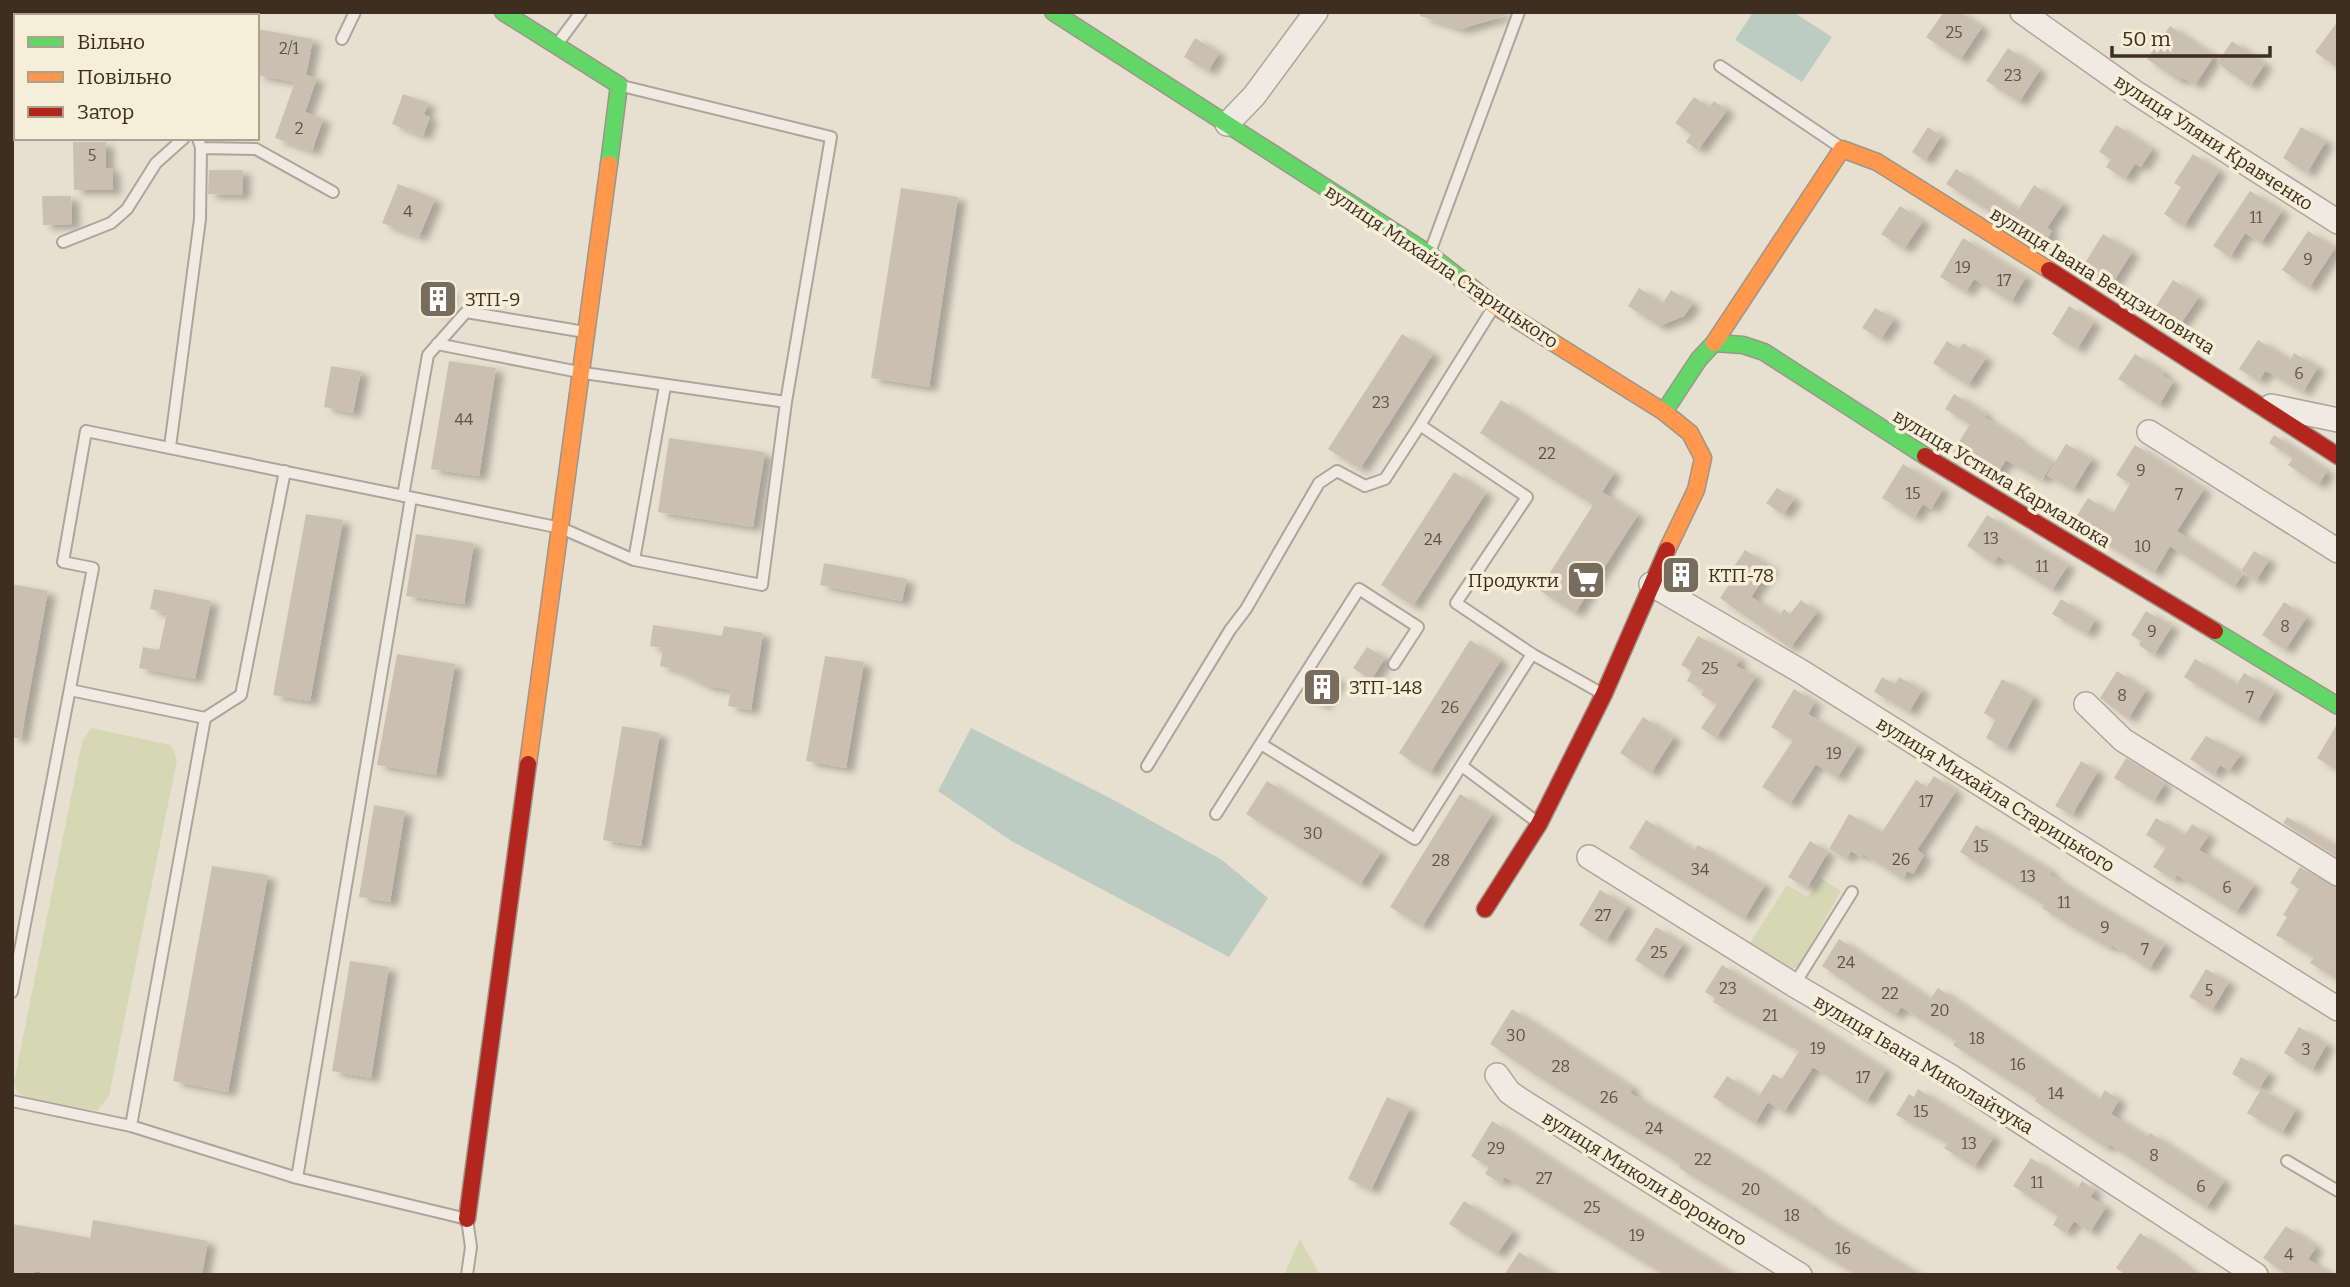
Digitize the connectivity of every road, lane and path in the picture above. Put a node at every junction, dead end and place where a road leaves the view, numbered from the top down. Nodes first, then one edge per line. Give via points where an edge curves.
1 (355, 12) edge
2 (503, 12) edge
3 (581, 12) edge
4 (1053, 12) edge
5 (1316, 12) edge
6 (1519, 12) edge
7 (2022, 12) edge
8 (342, 39) dead end
9 (556, 45) junction
10 (1720, 66) dead end
11 (619, 86) junction
12 (1227, 124) junction
13 (182, 140) edge
14 (200, 143) edge
15 (1842, 149) junction
16 (333, 192) dead end
17 (2338, 222) edge
18 (63, 242) dead end
19 (1429, 254) junction
20 (1494, 306) junction
21 (588, 333) junction
22 (1714, 343) junction
23 (438, 344) junction
24 (584, 373) junction
25 (665, 386) junction
26 (786, 402) junction
27 (2261, 404) junction
28 (1664, 412) junction
29 (2338, 420) edge
30 (1420, 425) junction
31 (2149, 432) dead end
32 (170, 447) junction
33 (2338, 456) edge
34 (285, 471) junction
35 (407, 497) junction
36 (561, 528) junction
37 (2338, 551) edge
38 (634, 560) junction
39 (1651, 584) junction
40 (1532, 654) junction
41 (1394, 664) dead end
42 (70, 690) junction
43 (1604, 694) junction
44 (2087, 704) dead end
45 (2338, 706) edge
46 (205, 718) junction
47 (1261, 744) junction
48 (1147, 766) dead end
49 (1462, 766) junction
50 (1216, 814) dead end
51 (1539, 824) junction
52 (1589, 857) dead end
53 (2338, 874) edge
54 (1852, 892) dead end
55 (1485, 909) dead end
56 (1794, 985) junction
57 (12, 992) edge
58 (2338, 1009) edge
59 (1497, 1075) dead end
60 (12, 1101) edge
61 (131, 1126) junction
62 (2287, 1161) dead end
63 (297, 1178) junction
64 (2338, 1191) edge
65 (467, 1219) junction
66 (467, 1275) edge
67 (1800, 1275) edge
68 (2256, 1275) edge

1 - 8 lane
2 - 9 street
3 - 9 lane
4 - 12 street, вулиця Михайла Старицького
5 - 12 street
6 - 19 lane
7 - 17 street, вулиця Уляни Кравченко via 2136,93
9 - 11 street
10 - 15 lane
11 - 21 street
11 - 26 lane via 831,137
12 - 19 street, вулиця Михайла Старицького
13 - 18 lane via 156,163 127,209 111,223
14 - 16 lane via 256,149
14 - 32 lane via 200,219
15 - 22 street
15 - 27 street, вулиця Івана Вендзиловича via 1877,162
19 - 20 street, вулиця Михайла Старицького
20 - 28 street, вулиця Михайла Старицького
20 - 30 lane
21 - 23 lane via 466,312
21 - 24 street
22 - 28 street
22 - 45 street, вулиця Устима Кармалюка via 1764,352 1872,425 1970,480
23 - 24 lane
23 - 35 lane via 428,355
24 - 25 lane
24 - 36 street
25 - 26 lane
25 - 38 lane
26 - 38 lane via 762,585
27 - 29 street
27 - 33 street, вулиця Івана Вендзиловича
28 - 39 street, вулиця Михайла Старицького via 1689,433 1703,458 1696,490
30 - 40 lane via 1527,497 1456,603
30 - 48 lane via 1385,480 1365,486 1338,471 1319,483 1246,610
31 - 37 street
32 - 34 lane
32 - 42 lane via 86,431 62,562 93,568
34 - 35 lane
34 - 46 lane via 241,695
35 - 36 lane
35 - 63 lane
36 - 38 lane
36 - 65 street
39 - 43 street, вулиця Михайла Старицького
39 - 58 street, вулиця Михайла Старицького via 1802,672
40 - 43 lane
40 - 49 lane
41 - 47 lane via 1418,626 1359,589
42 - 46 lane
42 - 57 lane
43 - 51 street, вулиця Михайла Старицького
44 - 53 street via 2123,740
46 - 61 lane
47 - 49 lane via 1415,839
47 - 50 lane
49 - 51 lane
51 - 55 street, вулиця Михайла Старицького
52 - 56 street, вулиця Івана Миколайчука
54 - 56 lane
56 - 68 street, вулиця Івана Миколайчука via 1950,1076
59 - 67 street, вулиця Миколи Вороного via 1508,1092
60 - 61 lane
61 - 63 lane
62 - 64 lane
63 - 65 lane
65 - 66 lane via 471,1247

